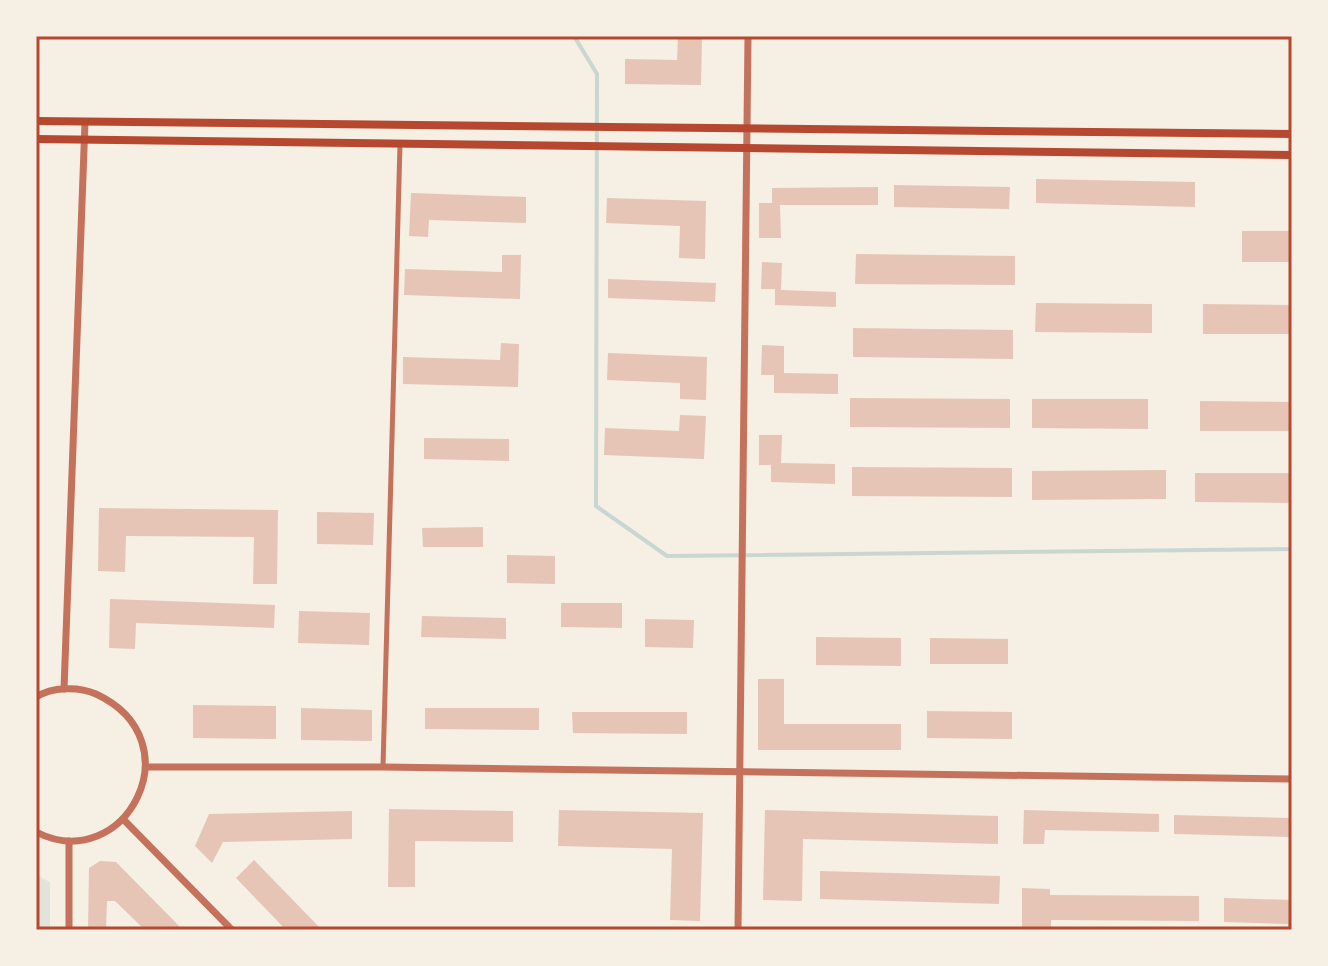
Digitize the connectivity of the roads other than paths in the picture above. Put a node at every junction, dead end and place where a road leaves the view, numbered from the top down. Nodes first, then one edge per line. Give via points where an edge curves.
1 (748, 36) edge
2 (36, 121) edge
3 (85, 122) junction
4 (748, 128) junction
5 (1292, 134) edge
6 (36, 139) edge
7 (86, 140) junction
8 (401, 143) junction
9 (749, 147) junction
10 (1292, 155) edge
11 (64, 689) junction
12 (36, 697) edge
13 (146, 767) junction
14 (383, 767) junction
15 (741, 774) junction
16 (1292, 779) edge
17 (123, 819) junction
18 (36, 832) edge
19 (69, 841) junction
20 (69, 930) edge
21 (232, 930) edge
22 (738, 930) edge

1 - 4 street
2 - 3 main road
3 - 4 main road
3 - 7 street
4 - 5 main road
4 - 9 street
6 - 7 main road
7 - 8 main road
7 - 11 street
8 - 9 main road
8 - 14 street
9 - 10 main road
9 - 15 street
11 - 12 street
11 - 13 street via 90,691 131,719
13 - 14 street
13 - 17 street via 139,795
14 - 15 street
15 - 16 street
15 - 22 street
17 - 19 street via 98,835
17 - 21 street
18 - 19 street
19 - 20 street

